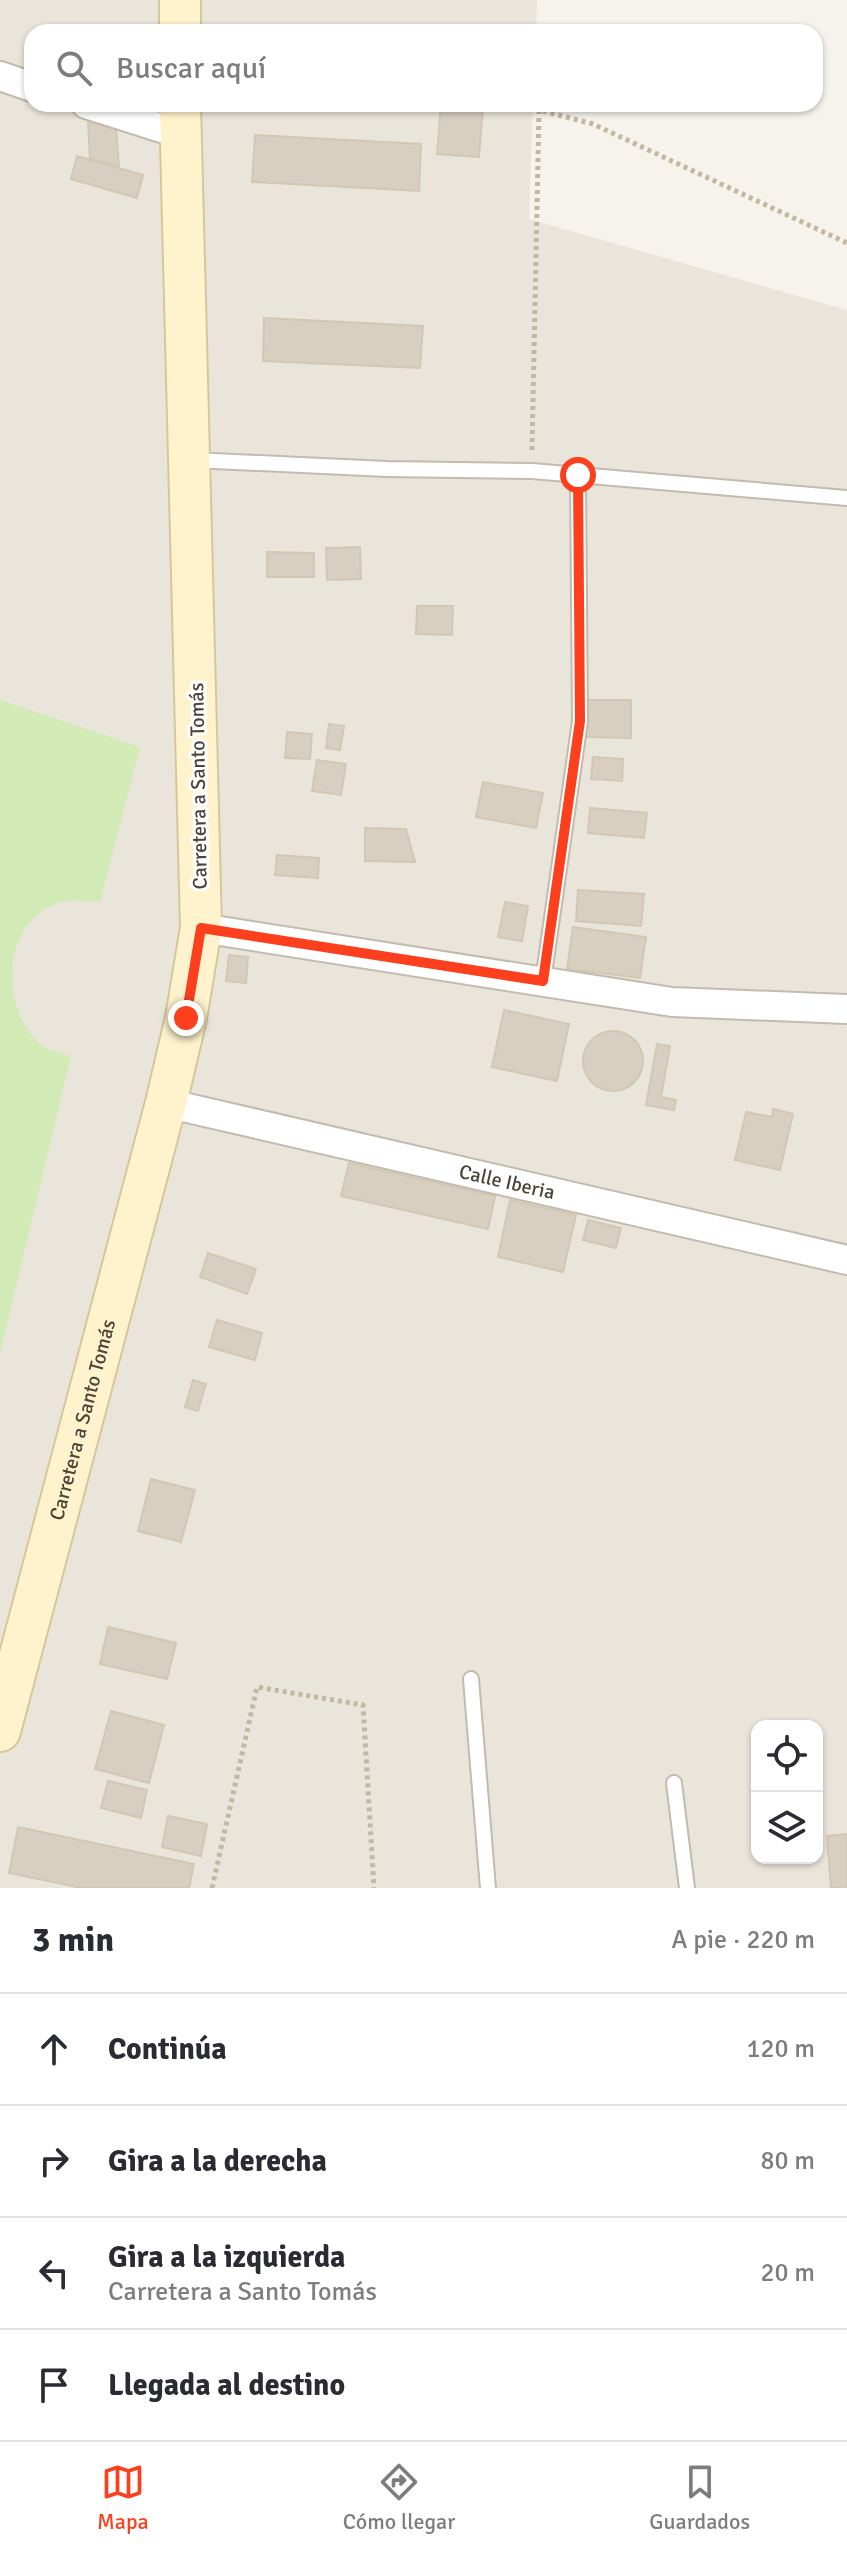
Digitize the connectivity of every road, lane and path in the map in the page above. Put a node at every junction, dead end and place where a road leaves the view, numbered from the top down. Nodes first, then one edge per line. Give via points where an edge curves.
1 (180, 0) edge
2 (180, 24) edge
3 (0, 76) edge
4 (24, 84) edge
5 (136, 112) edge
6 (539, 112) edge
7 (547, 112) edge
8 (180, 119) edge
9 (847, 243) edge
10 (190, 460) junction
11 (532, 471) junction
12 (578, 475) junction
13 (847, 498) edge
14 (201, 928) junction
15 (543, 981) junction
16 (847, 1009) edge
17 (166, 1103) junction
18 (847, 1260) edge
19 (471, 1679) dead end
20 (0, 1728) edge
21 (674, 1783) dead end
22 (212, 1888) edge
23 (374, 1888) edge
24 (488, 1888) edge
25 (687, 1888) edge

1 - 2 street
3 - 4 street
5 - 8 street
6 - 11 path
7 - 9 path via 593,124
8 - 10 street, Carretera a Santo Tomás
10 - 11 lane
10 - 14 street, Carretera a Santo Tomás
11 - 12 lane
12 - 13 lane
12 - 15 lane via 580,721
14 - 15 street
14 - 17 street, Carretera a Santo Tomás
15 - 16 street via 672,1002
17 - 18 street, Calle Iberia
17 - 20 street, Carretera a Santo Tomás
19 - 24 lane
21 - 25 lane
22 - 23 path via 257,1687 363,1705

